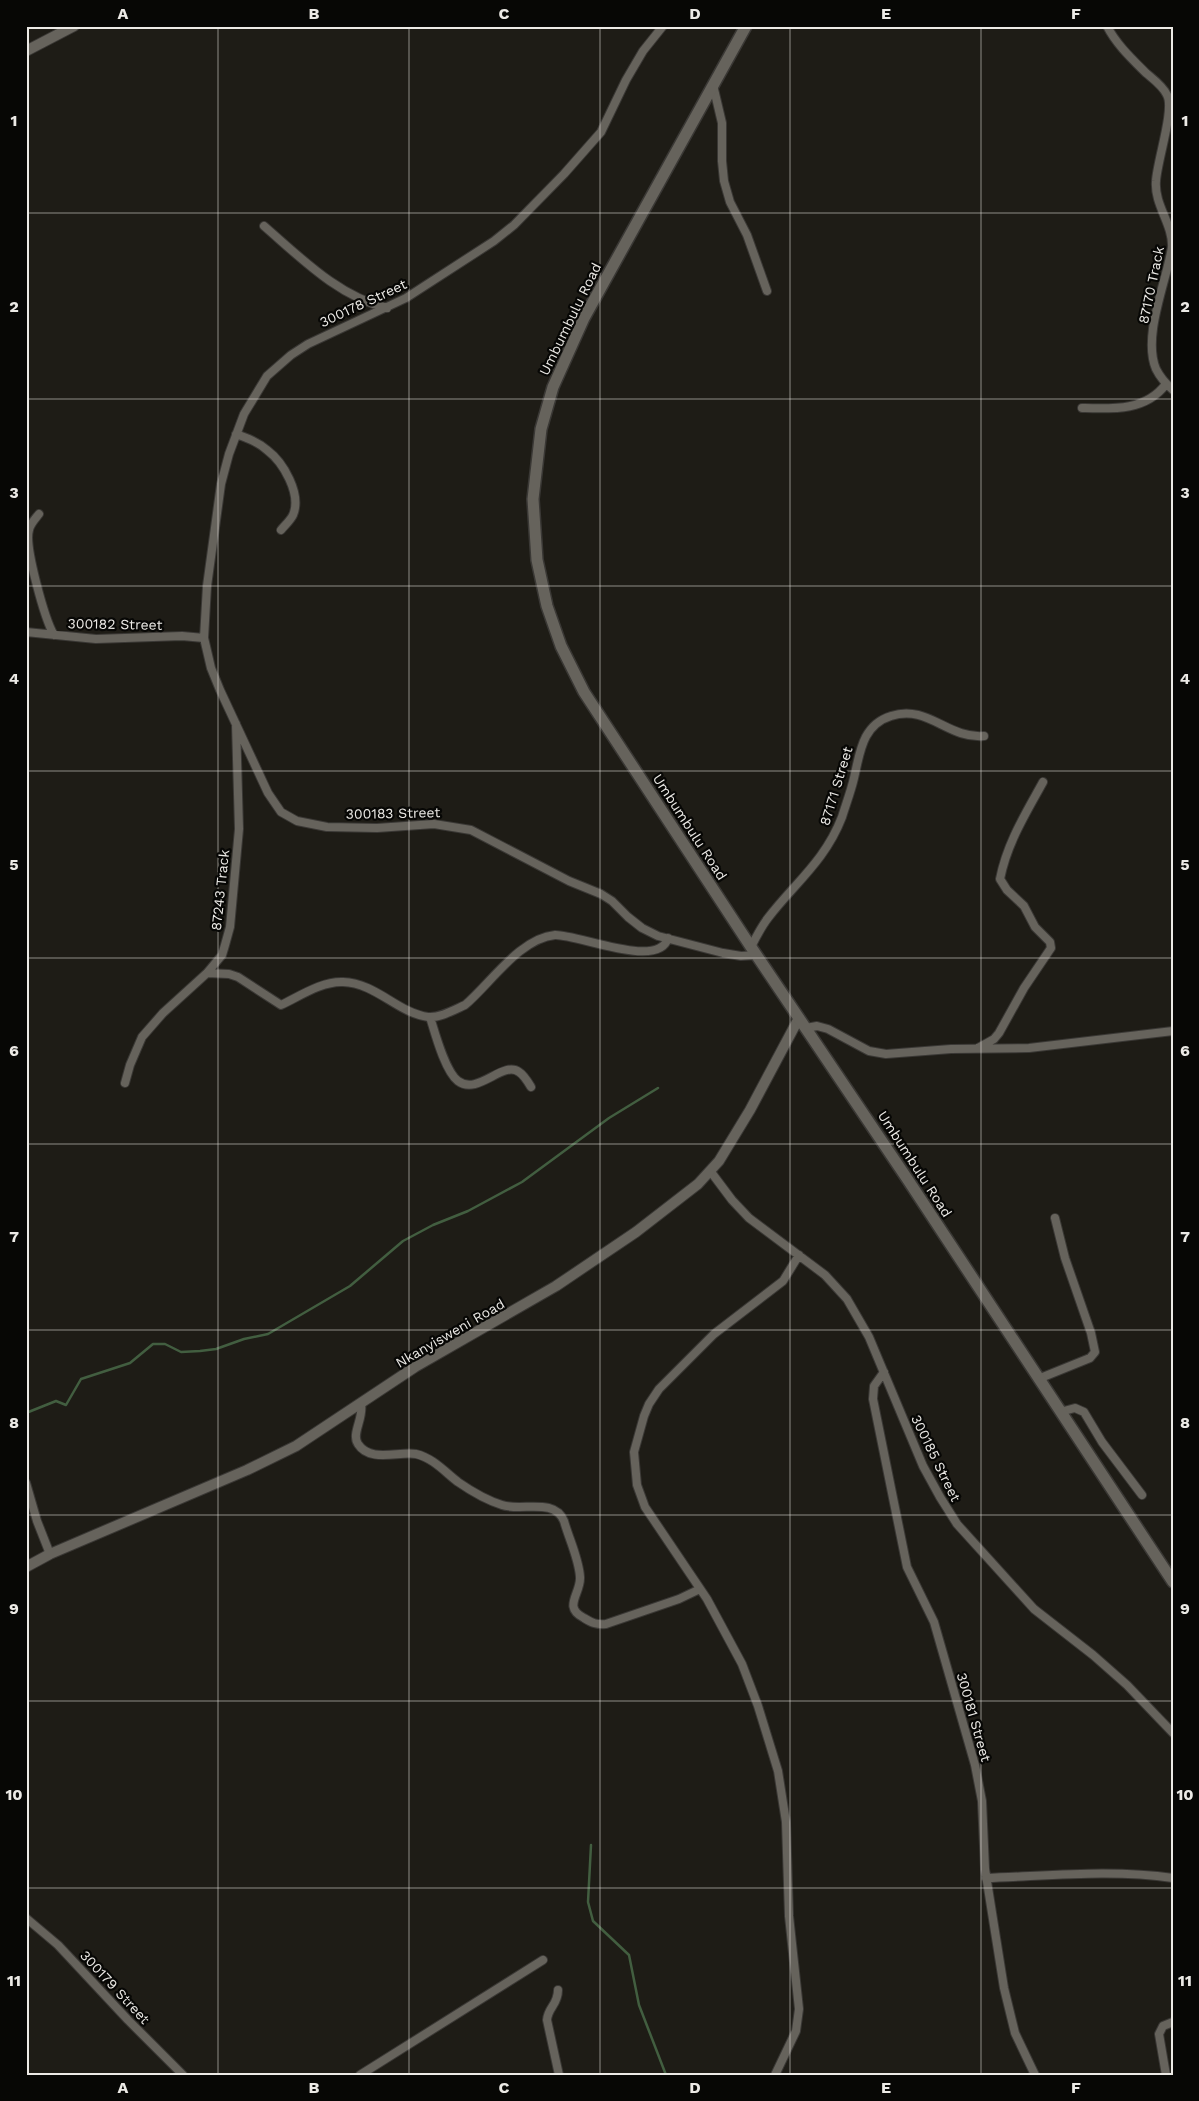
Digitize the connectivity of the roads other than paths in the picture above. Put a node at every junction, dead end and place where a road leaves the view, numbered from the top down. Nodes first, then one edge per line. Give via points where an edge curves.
1 (74, 26) edge
2 (663, 26) edge
3 (746, 26) edge
4 (1107, 26) edge
5 (26, 50) edge
6 (713, 85) junction
7 (264, 226) dead end
8 (767, 291) dead end
9 (388, 308) junction
10 (1166, 384) junction
11 (1173, 390) edge
12 (1082, 408) dead end
13 (236, 434) junction
14 (39, 514) dead end
15 (281, 530) dead end
16 (26, 632) edge
17 (54, 635) junction
18 (204, 638) junction
19 (236, 722) junction
20 (984, 736) dead end
21 (1043, 782) dead end
22 (668, 938) junction
23 (754, 951) junction
24 (207, 973) junction
25 (430, 1017) junction
26 (799, 1018) junction
27 (806, 1028) junction
28 (1173, 1031) edge
29 (976, 1049) junction
30 (125, 1083) dead end
31 (531, 1087) dead end
32 (710, 1172) junction
33 (1055, 1218) dead end
34 (799, 1255) junction
35 (884, 1372) junction
36 (1038, 1379) junction
37 (361, 1404) junction
38 (1060, 1412) junction
39 (26, 1483) edge
40 (1142, 1495) dead end
41 (50, 1554) junction
42 (26, 1567) edge
43 (1173, 1582) edge
44 (700, 1589) junction
45 (1173, 1733) edge
46 (986, 1878) junction
47 (1173, 1878) edge
48 (26, 1918) edge
49 (543, 1960) dead end
50 (558, 1990) dead end
51 (1173, 2022) edge
52 (183, 2075) edge
53 (360, 2075) edge
54 (560, 2075) edge
55 (775, 2075) edge
56 (1035, 2075) edge
57 (1166, 2075) edge

1 - 5 street
2 - 9 street, 300178 Street via 642,51 601,132 545,194 494,241
3 - 6 main road, Umbumbulu Road
4 - 10 street, 87170 Track via 1132,59 1164,89 1170,104 1156,182 1158,204 1172,238 1172,247 1158,300 1152,349 1157,371
6 - 8 street via 722,123 724,181
6 - 23 main road, Umbumbulu Road via 597,294 561,367 541,429 533,516 544,592 574,673
7 - 9 street via 345,291 366,302
9 - 13 street, 300178 Street via 320,337 291,355 260,386
10 - 11 street, 87170 Track
10 - 12 street via 1154,398 1139,404
13 - 15 street via 268,450 287,475 295,507 289,522
13 - 18 street, 300178 Street via 217,504
14 - 17 street via 29,531 28,543 43,608
16 - 17 street, 300182 Street
17 - 18 street, 300182 Street
18 - 19 street, 300183 Street via 211,668
19 - 22 street, 300183 Street via 268,793 281,812 297,821 377,828 434,824 471,830 600,894 642,928
19 - 24 street, 87243 Track via 238,829 230,927 222,955
20 - 23 street, 87171 Street via 961,735 917,714 890,716 875,725 863,741 834,838 817,863 767,919
21 - 29 street via 1017,829 1000,879 1051,945 999,1034
22 - 23 street via 733,955
22 - 25 street via 657,948 633,952 570,937 556,935 544,938 518,953 465,1005
23 - 26 main road, Umbumbulu Road
24 - 25 street via 238,977 282,1005 329,983 343,982 371,989 415,1013
24 - 30 street, 87243 Track via 142,1037
25 - 31 street via 457,1080 477,1084 515,1070
26 - 27 main road, Umbumbulu Road
26 - 32 street, Nkanyisweni Road via 729,1146
27 - 29 street via 828,1028 877,1053
27 - 36 main road, Umbumbulu Road
28 - 29 street via 1029,1048
32 - 34 street, 300185 Street via 749,1218
32 - 37 street, Nkanyisweni Road via 676,1202 598,1259 525,1305 415,1367
33 - 36 street via 1094,1352 1090,1358
34 - 35 street, 300185 Street via 825,1274 847,1299
34 - 44 street via 783,1281 714,1334 659,1389 649,1404 637,1437 637,1485 645,1507
35 - 45 street, 300185 Street via 924,1466 957,1524 1034,1609 1127,1685
35 - 46 street, 300181 Street via 874,1386 873,1399 901,1544 914,1584 934,1622 975,1765 982,1801
36 - 38 main road, Umbumbulu Road
37 - 41 street, Nkanyisweni Road via 279,1455
37 - 44 street via 362,1417 356,1437 362,1449 381,1454 416,1454 491,1501 510,1508 545,1507 560,1514 579,1570 580,1583 573,1603 580,1617 597,1625 606,1624
38 - 40 street via 1075,1408 1084,1412
38 - 43 main road, Umbumbulu Road
39 - 41 street
41 - 42 street, Nkanyisweni Road
44 - 55 street via 742,1664 771,1743 784,1799 789,1916 799,2009 796,2031
46 - 47 street via 1106,1873
46 - 56 street, 300181 Street via 1011,2019
48 - 52 street, 300179 Street via 58,1945
49 - 53 street
50 - 54 street via 558,1999 547,2020
51 - 57 street via 1163,2026 1159,2034

